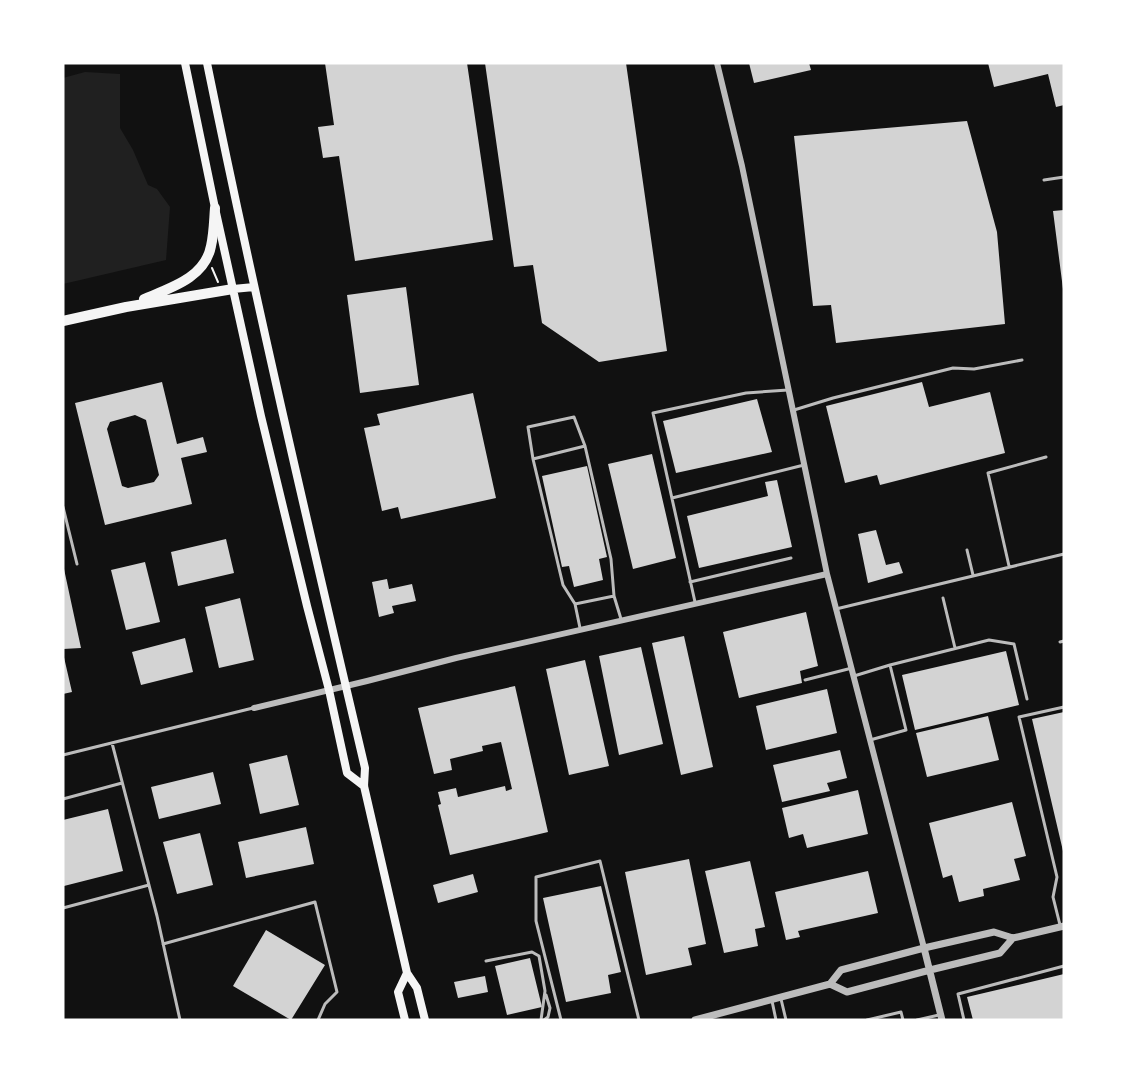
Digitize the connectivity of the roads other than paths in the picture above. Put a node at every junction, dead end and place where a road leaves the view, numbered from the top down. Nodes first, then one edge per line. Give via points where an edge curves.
1 (185, 63) edge
2 (207, 63) edge
3 (717, 63) edge
4 (1064, 177) edge
5 (1044, 180) dead end
6 (215, 208) junction
7 (254, 287) junction
8 (233, 289) junction
9 (126, 307) junction
10 (63, 321) edge
11 (1022, 360) dead end
12 (788, 390) junction
13 (792, 411) junction
14 (585, 446) junction
15 (1046, 457) dead end
16 (533, 459) junction
17 (804, 465) junction
18 (671, 498) junction
19 (63, 507) edge
20 (967, 550) dead end
21 (1064, 554) edge
22 (791, 558) dead end
23 (76, 564) dead end
24 (1009, 566) junction
25 (827, 574) junction
26 (973, 575) junction
27 (690, 582) junction
28 (614, 596) junction
29 (943, 598) dead end
30 (575, 604) junction
31 (695, 604) junction
32 (836, 609) junction
33 (621, 621) junction
34 (580, 630) junction
35 (955, 648) junction
36 (890, 665) junction
37 (852, 668) junction
38 (854, 676) junction
39 (805, 680) dead end
40 (346, 686) junction
41 (329, 690) junction
42 (1027, 699) dead end
43 (1064, 707) edge
44 (254, 708) joint
45 (870, 740) junction
46 (112, 743) junction
47 (63, 755) edge
48 (123, 783) junction
49 (364, 786) junction
50 (63, 800) edge
51 (149, 885) junction
52 (63, 908) edge
53 (1062, 926) edge
54 (1013, 938) junction
55 (163, 944) junction
56 (924, 948) junction
57 (486, 961) dead end
58 (1064, 966) edge
59 (930, 969) junction
60 (407, 974) junction
61 (830, 984) junction
62 (545, 991) junction
63 (780, 997) junction
64 (772, 999) junction
65 (941, 1017) edge
66 (180, 1020) edge
67 (318, 1020) edge
68 (405, 1020) edge
69 (425, 1020) edge
70 (542, 1020) edge
71 (561, 1020) edge
72 (639, 1020) edge
73 (695, 1020) edge
74 (776, 1020) edge
75 (786, 1020) edge
76 (867, 1020) edge
77 (903, 1020) edge
78 (917, 1020) edge
79 (964, 1020) edge

1 - 6 main road
2 - 7 main road
3 - 12 street
4 - 5 lane
6 - 8 main road
6 - 9 highway via 206,262 176,286
7 - 8 main road
7 - 40 main road
8 - 9 highway
8 - 41 main road
9 - 10 highway
11 - 13 lane via 974,369 953,368
12 - 13 street
12 - 18 lane via 746,393 652,414
13 - 17 street
14 - 16 lane
14 - 16 lane via 574,417 528,427
14 - 28 lane via 611,559
15 - 24 lane via 988,473
16 - 30 lane via 563,585
17 - 18 lane
17 - 25 street
18 - 27 lane
19 - 23 lane
20 - 26 lane
21 - 24 lane
22 - 27 lane
24 - 26 lane
25 - 31 street
25 - 32 street
26 - 32 lane
27 - 31 lane
28 - 30 lane
28 - 33 lane
29 - 35 lane
30 - 34 lane
31 - 33 street
32 - 37 street
33 - 34 street
34 - 40 street
35 - 36 lane
35 - 42 lane via 988,640 1014,644
36 - 38 lane
36 - 45 lane via 906,730
37 - 38 street
37 - 39 lane
38 - 45 street
40 - 41 street
40 - 49 main road via 366,768
41 - 44 street
41 - 49 main road via 347,773
43 - 53 lane via 1019,717 1057,877 1053,897
44 - 46 lane
45 - 56 street
46 - 47 lane
46 - 48 lane
48 - 50 lane
48 - 51 lane
49 - 60 main road
51 - 52 lane
51 - 55 lane
53 - 54 street
54 - 56 street via 994,932
54 - 59 street via 1000,953
55 - 66 lane
55 - 67 lane via 315,903 337,992 325,1004
56 - 59 street
56 - 61 street via 842,970
57 - 62 lane via 532,952 539,956
58 - 79 lane via 958,994
59 - 61 street via 847,992
59 - 65 street
60 - 68 main road via 398,992
60 - 69 main road via 417,988
61 - 63 street
62 - 70 lane
62 - 70 lane via 550,1008 548,1017
63 - 64 street
63 - 75 lane
64 - 73 street
64 - 74 lane
65 - 78 lane
71 - 72 lane via 536,921 536,877 600,861
76 - 77 lane via 901,1012

